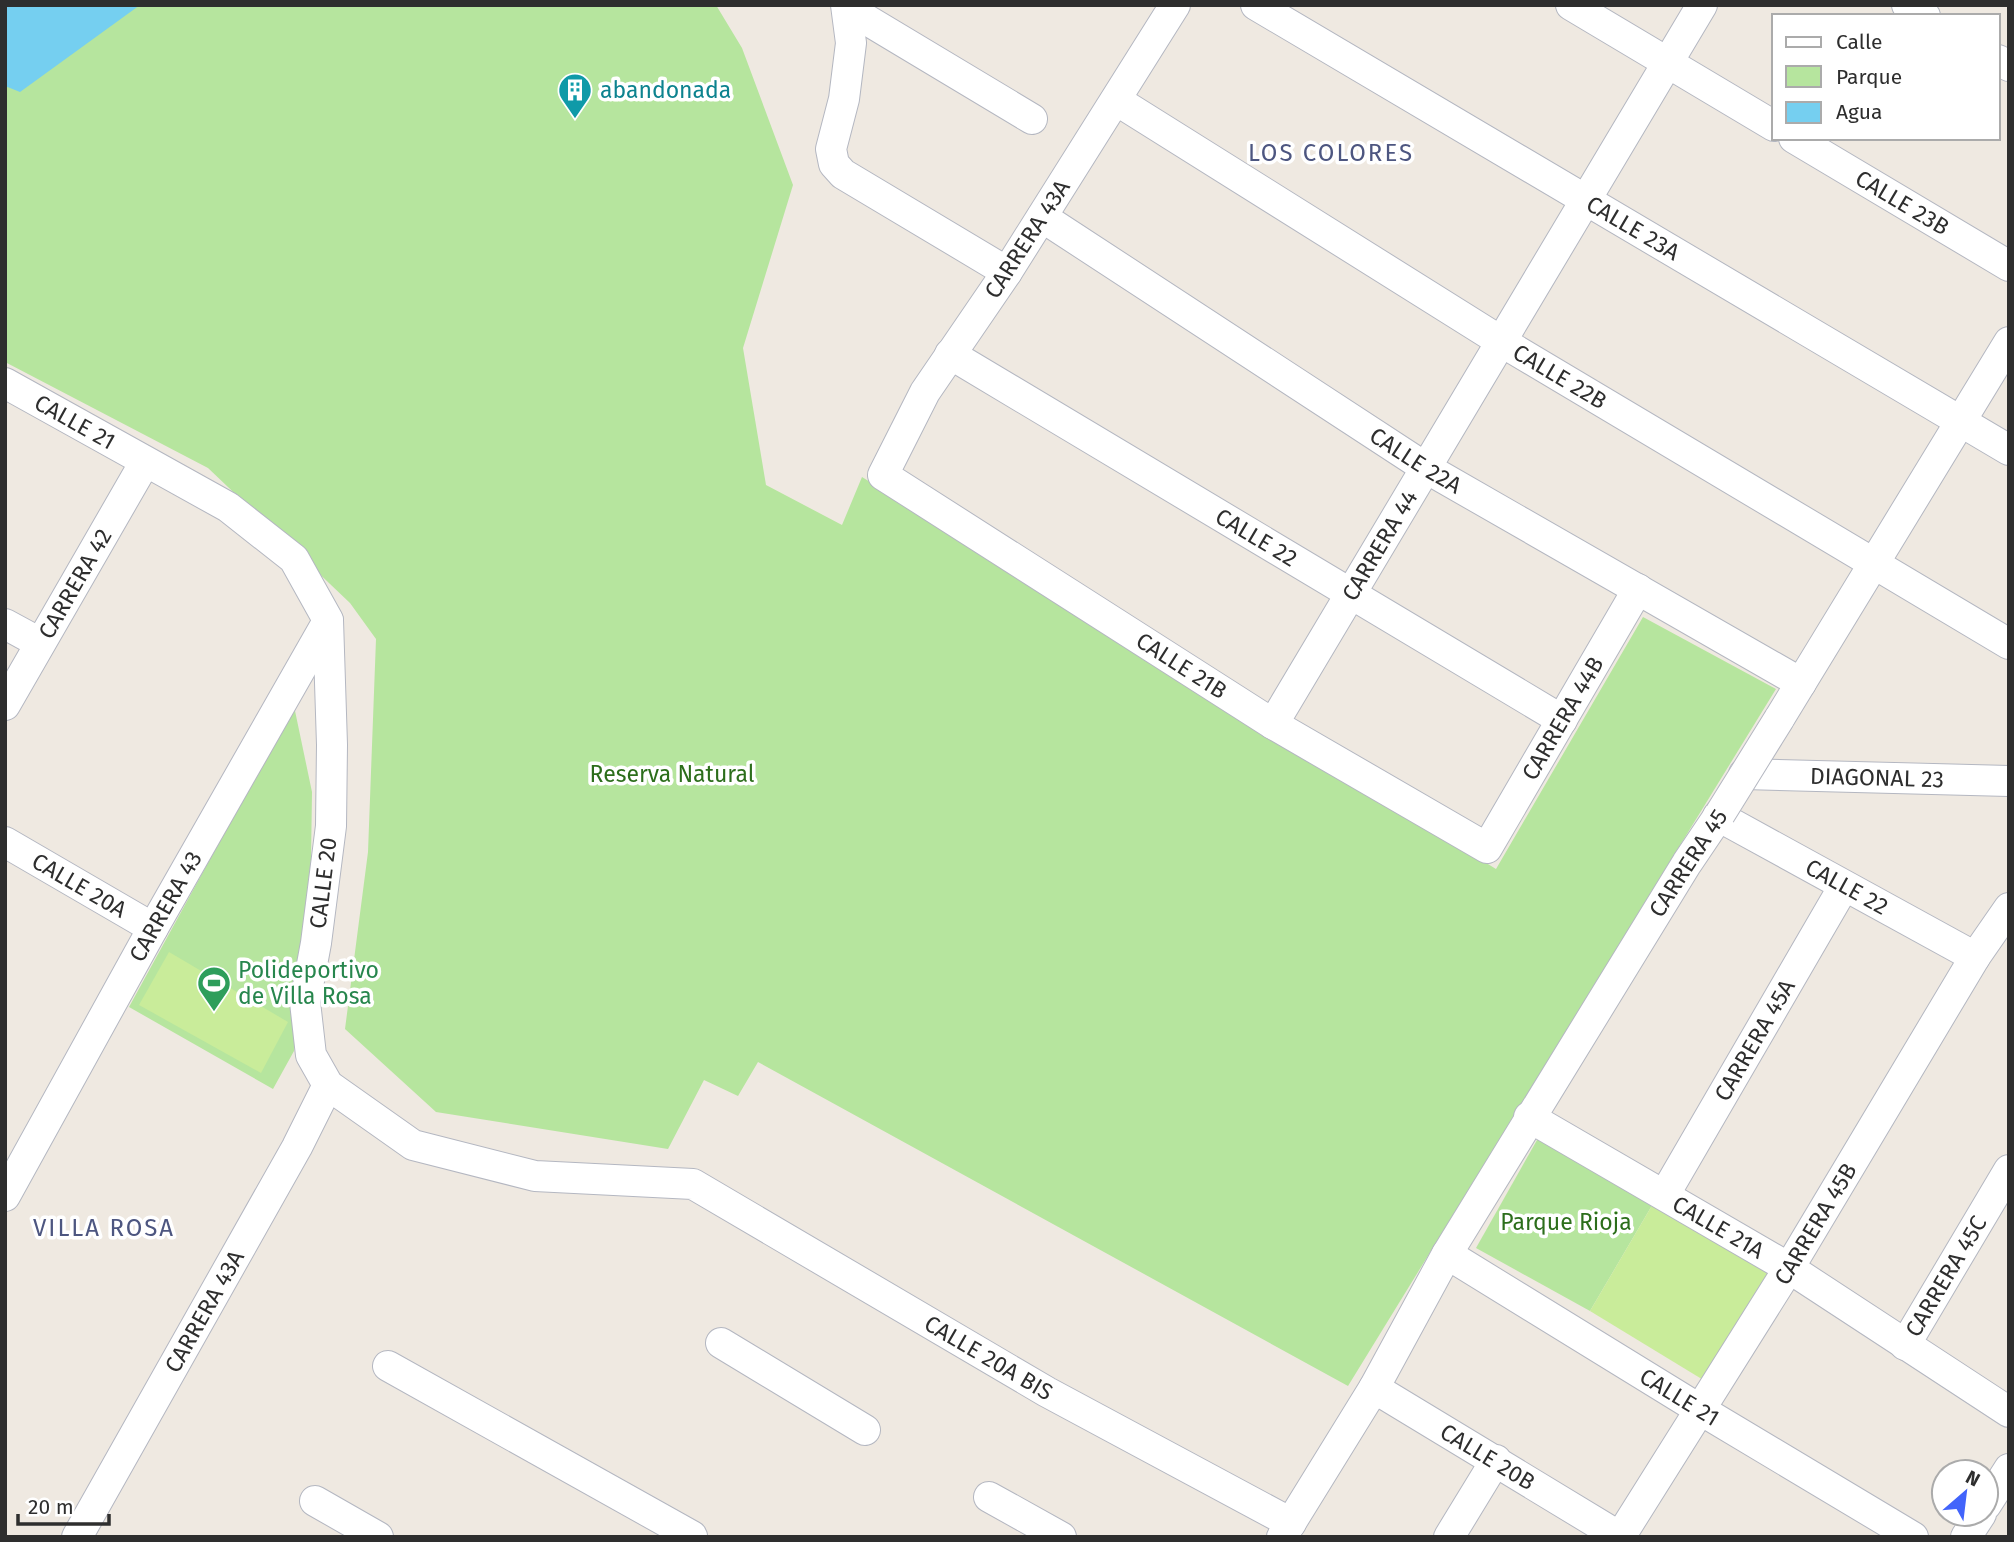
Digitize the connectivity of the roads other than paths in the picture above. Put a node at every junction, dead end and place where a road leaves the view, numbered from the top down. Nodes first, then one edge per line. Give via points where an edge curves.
1 (1175, 5) edge
2 (1256, 5) edge
3 (1571, 5) edge
4 (1702, 5) edge
5 (847, 7) edge
6 (1668, 63) junction
7 (1116, 100) junction
8 (1032, 119) dead end
9 (1772, 125) edge
10 (1797, 140) edge
11 (1586, 201) junction
12 (1042, 217) junction
13 (2009, 266) edge
14 (1007, 272) junction
15 (1502, 342) junction
16 (2009, 342) edge
17 (950, 354) junction
18 (5, 383) edge
19 (1961, 421) junction
20 (2009, 450) edge
21 (145, 463) junction
22 (1426, 468) junction
23 (883, 475) joint
24 (1875, 564) junction
25 (1637, 589) junction
26 (1350, 594) junction
27 (328, 620) junction
28 (5, 624) edge
29 (40, 643) junction
30 (2009, 644) edge
31 (1801, 683) junction
32 (5, 705) edge
33 (1562, 720) junction
34 (1273, 724) junction
35 (1744, 774) dead end
36 (2009, 781) edge
37 (1719, 815) junction
38 (5, 842) edge
39 (1487, 848) joint
40 (1844, 886) junction
41 (2009, 908) edge
42 (153, 928) junction
43 (1975, 957) junction
44 (328, 1085) junction
45 (1530, 1117) junction
46 (2009, 1170) edge
47 (693, 1184) joint
48 (1665, 1194) junction
49 (5, 1196) edge
50 (1447, 1254) junction
51 (1789, 1268) junction
52 (721, 1343) dead end
53 (1905, 1345) junction
54 (387, 1366) dead end
55 (1368, 1397) junction
56 (1699, 1409) junction
57 (2009, 1412) edge
58 (865, 1430) dead end
59 (1496, 1460) junction
60 (989, 1497) dead end
61 (314, 1502) dead end
62 (1286, 1530) edge
63 (691, 1536) edge
64 (77, 1537) edge
65 (378, 1537) edge
66 (1061, 1537) edge
67 (1449, 1537) edge
68 (1620, 1537) edge
69 (1913, 1537) edge

1 - 7 street, CARRERA 43A
2 - 11 street, CALLE 23A
3 - 6 street
4 - 6 street, CARRERA 44
5 - 8 street
5 - 14 street via 851,43 844,99 831,149 834,164 843,174
6 - 9 street
6 - 11 street, CARRERA 44
7 - 12 street, CARRERA 43A
7 - 15 street, CALLE 22B
10 - 13 street, CALLE 23B
11 - 15 street, CARRERA 44
11 - 19 street, CALLE 23A
12 - 14 street, CARRERA 43A
12 - 22 street, CALLE 22A
14 - 17 street, CARRERA 43A
15 - 22 street, CARRERA 44
15 - 24 street, CALLE 22B
16 - 19 street, CARRERA 45
17 - 23 street, CARRERA 43A
17 - 26 street, CALLE 22
18 - 21 street, CALLE 21
19 - 20 street, CALLE 23A
19 - 24 street, CARRERA 45
21 - 27 street, CALLE 20 via 228,507 294,559
21 - 29 street, CARRERA 42
22 - 25 street, CALLE 22A
22 - 26 street, CARRERA 44
23 - 34 street, CALLE 21B
24 - 30 street, CALLE 22B
24 - 31 street, CARRERA 45
25 - 31 street, CALLE 22A
25 - 33 street, CARRERA 44B
26 - 33 street, CALLE 22
26 - 34 street, CARRERA 44
27 - 42 street, CARRERA 43
27 - 44 street, CALLE 20 via 331,826 305,1002 311,1055
28 - 29 street
29 - 32 street, CARRERA 42
31 - 37 street, CARRERA 45, bridge
33 - 39 street, CARRERA 44B
34 - 39 street, CALLE 21B
35 - 36 street, DIAGONAL 23
37 - 40 street, CALLE 22
37 - 45 street, CARRERA 45
38 - 42 street, CALLE 20A
40 - 43 street, CALLE 22
40 - 48 street, CARRERA 45A
41 - 43 street, CARRERA 45B
42 - 49 street, CARRERA 43
43 - 51 street, CARRERA 45B
44 - 47 street, CALLE 20 via 414,1145 535,1176
44 - 64 street, CARRERA 43A
45 - 48 street, CALLE 21A
45 - 50 street, CARRERA 45
46 - 53 street, CARRERA 45C
47 - 62 street, CALLE 20A BIS
48 - 51 street, CALLE 21A
50 - 55 street, CARRERA 45
50 - 56 street, CALLE 21
51 - 53 street, CALLE 21A
51 - 56 street, CARRERA 45B
52 - 58 street
53 - 57 street, CALLE 21A
54 - 63 street
55 - 59 street, CALLE 20B
55 - 62 street, CARRERA 45
56 - 68 street, CARRERA 45B
56 - 69 street, CALLE 21
59 - 67 street
59 - 68 street, CALLE 20B
60 - 66 street
61 - 65 street

